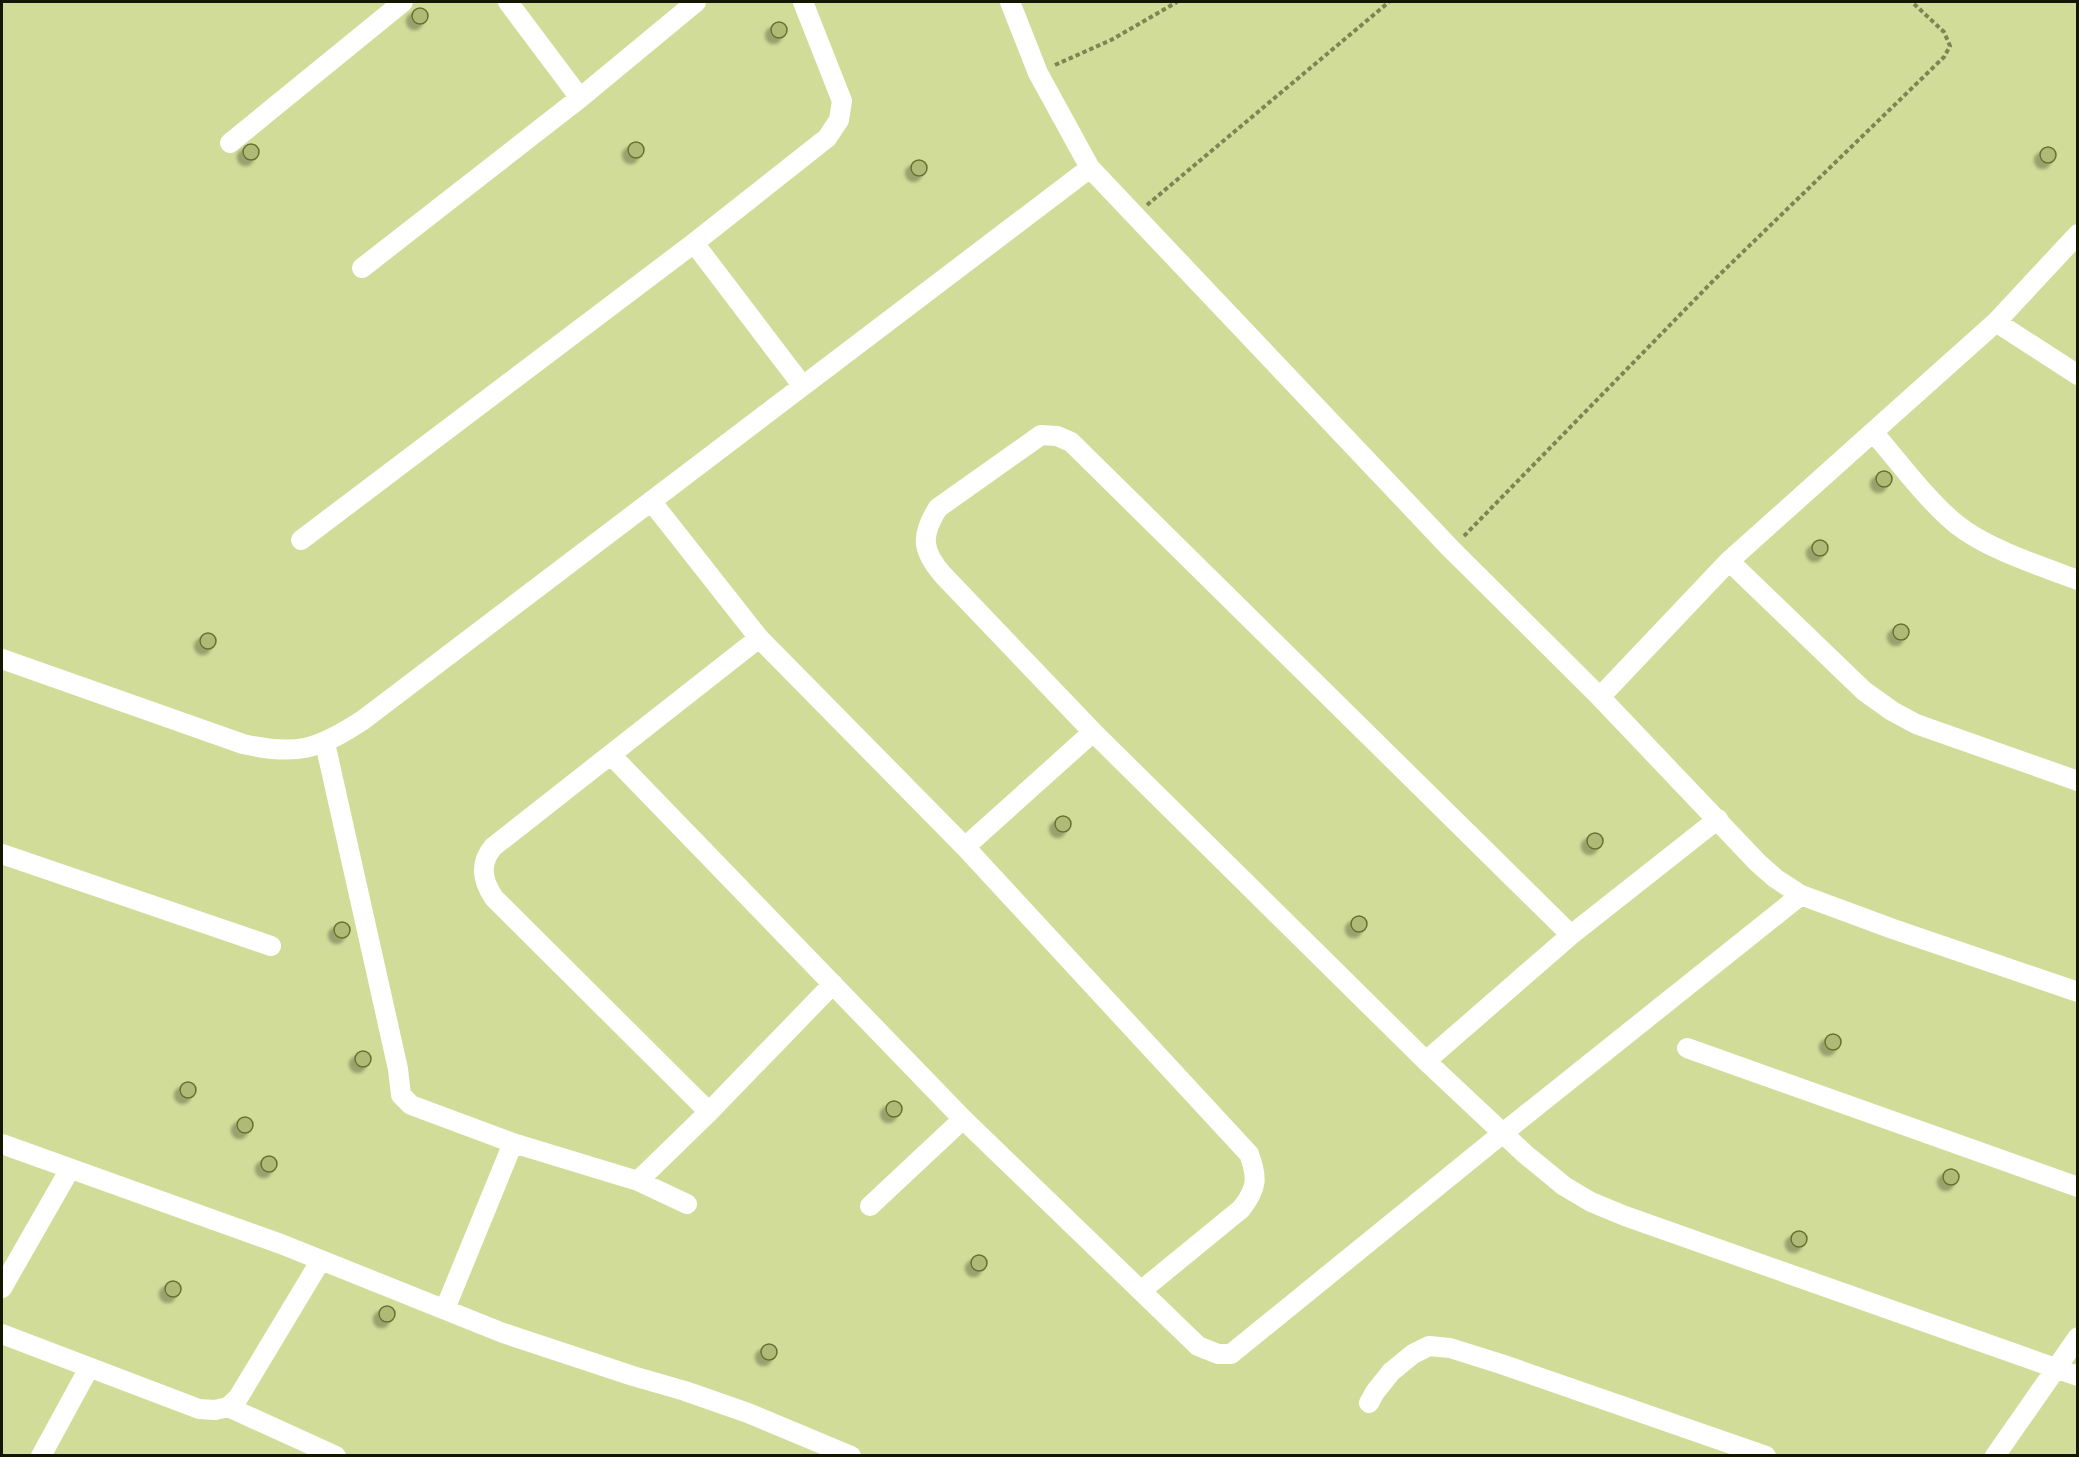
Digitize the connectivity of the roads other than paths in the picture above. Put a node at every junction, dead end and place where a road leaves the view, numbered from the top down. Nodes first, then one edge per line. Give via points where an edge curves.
1 (403, 2) edge
2 (508, 2) edge
3 (696, 2) edge
4 (803, 2) edge
5 (1010, 2) edge
6 (580, 98) junction
7 (230, 142) dead end
8 (1090, 168) junction
9 (2078, 234) edge
10 (694, 243) junction
11 (362, 268) dead end
12 (1996, 322) junction
13 (2078, 375) edge
14 (802, 385) junction
15 (1873, 432) junction
16 (651, 501) junction
17 (301, 540) dead end
18 (1729, 561) junction
19 (2078, 579) edge
20 (759, 638) junction
21 (2, 659) edge
22 (1600, 697) junction
23 (1093, 732) junction
24 (326, 743) junction
25 (611, 755) junction
26 (2078, 781) edge
27 (1718, 819) junction
28 (965, 847) junction
29 (2, 854) edge
30 (1801, 895) junction
31 (1572, 935) junction
32 (271, 946) dead end
33 (833, 984) junction
34 (2078, 992) edge
35 (1687, 1048) dead end
36 (1426, 1061) junction
37 (709, 1112) junction
38 (963, 1119) junction
39 (1503, 1133) junction
40 (513, 1143) junction
41 (2, 1144) edge
42 (70, 1169) junction
43 (638, 1181) junction
44 (2078, 1187) edge
45 (687, 1204) dead end
46 (870, 1206) dead end
47 (321, 1260) junction
48 (2, 1288) edge
49 (1142, 1290) junction
50 (444, 1310) junction
51 (2, 1334) edge
52 (2078, 1337) edge
53 (89, 1368) junction
54 (2056, 1368) junction
55 (2078, 1376) edge
56 (1369, 1403) dead end
57 (228, 1407) junction
58 (41, 1455) edge
59 (336, 1455) edge
60 (851, 1455) edge
61 (1766, 1455) edge
62 (1995, 1455) edge

1 - 7 street
2 - 6 street
3 - 6 street
4 - 10 street via 840,91 839,120 819,146
5 - 8 street via 1038,73
6 - 11 street
8 - 14 street
8 - 22 street via 1452,549
9 - 12 street
10 - 14 street
10 - 17 street
12 - 13 street
12 - 15 street
14 - 16 street
15 - 18 street
15 - 19 street via 1958,525 2036,565
16 - 20 street
16 - 24 street via 363,720
18 - 22 street
18 - 26 street via 1864,691 1892,711 1916,724
20 - 25 street
20 - 28 street
21 - 24 street via 243,744 271,750 300,750
22 - 27 street
23 - 28 street
23 - 31 street via 943,575 930,560 926,547 930,521 938,508 1041,435 1057,436 1081,451
23 - 36 street
24 - 40 street via 401,1095 425,1112
25 - 33 street
25 - 37 street via 493,847 485,857 483,877 494,898
27 - 30 street via 1758,863
27 - 31 street
28 - 49 street via 1249,1154 1256,1179 1247,1201
29 - 32 street
30 - 34 street
30 - 39 street
31 - 36 street
33 - 37 street
33 - 38 street
35 - 44 street
36 - 39 street
37 - 43 street
38 - 46 street
38 - 49 street
39 - 49 street via 1231,1354 1218,1354 1198,1346
39 - 54 street via 1564,1186 1591,1202
40 - 43 street
40 - 50 street
41 - 42 street
42 - 47 street
42 - 48 street
43 - 45 street
47 - 50 street
47 - 57 street via 238,1398
50 - 60 street via 503,1334 748,1413
51 - 53 street
52 - 54 street
53 - 57 street via 199,1409
53 - 58 street
54 - 55 street
54 - 62 street
56 - 61 street via 1391,1372 1413,1354 1429,1346 1450,1348
57 - 59 street

